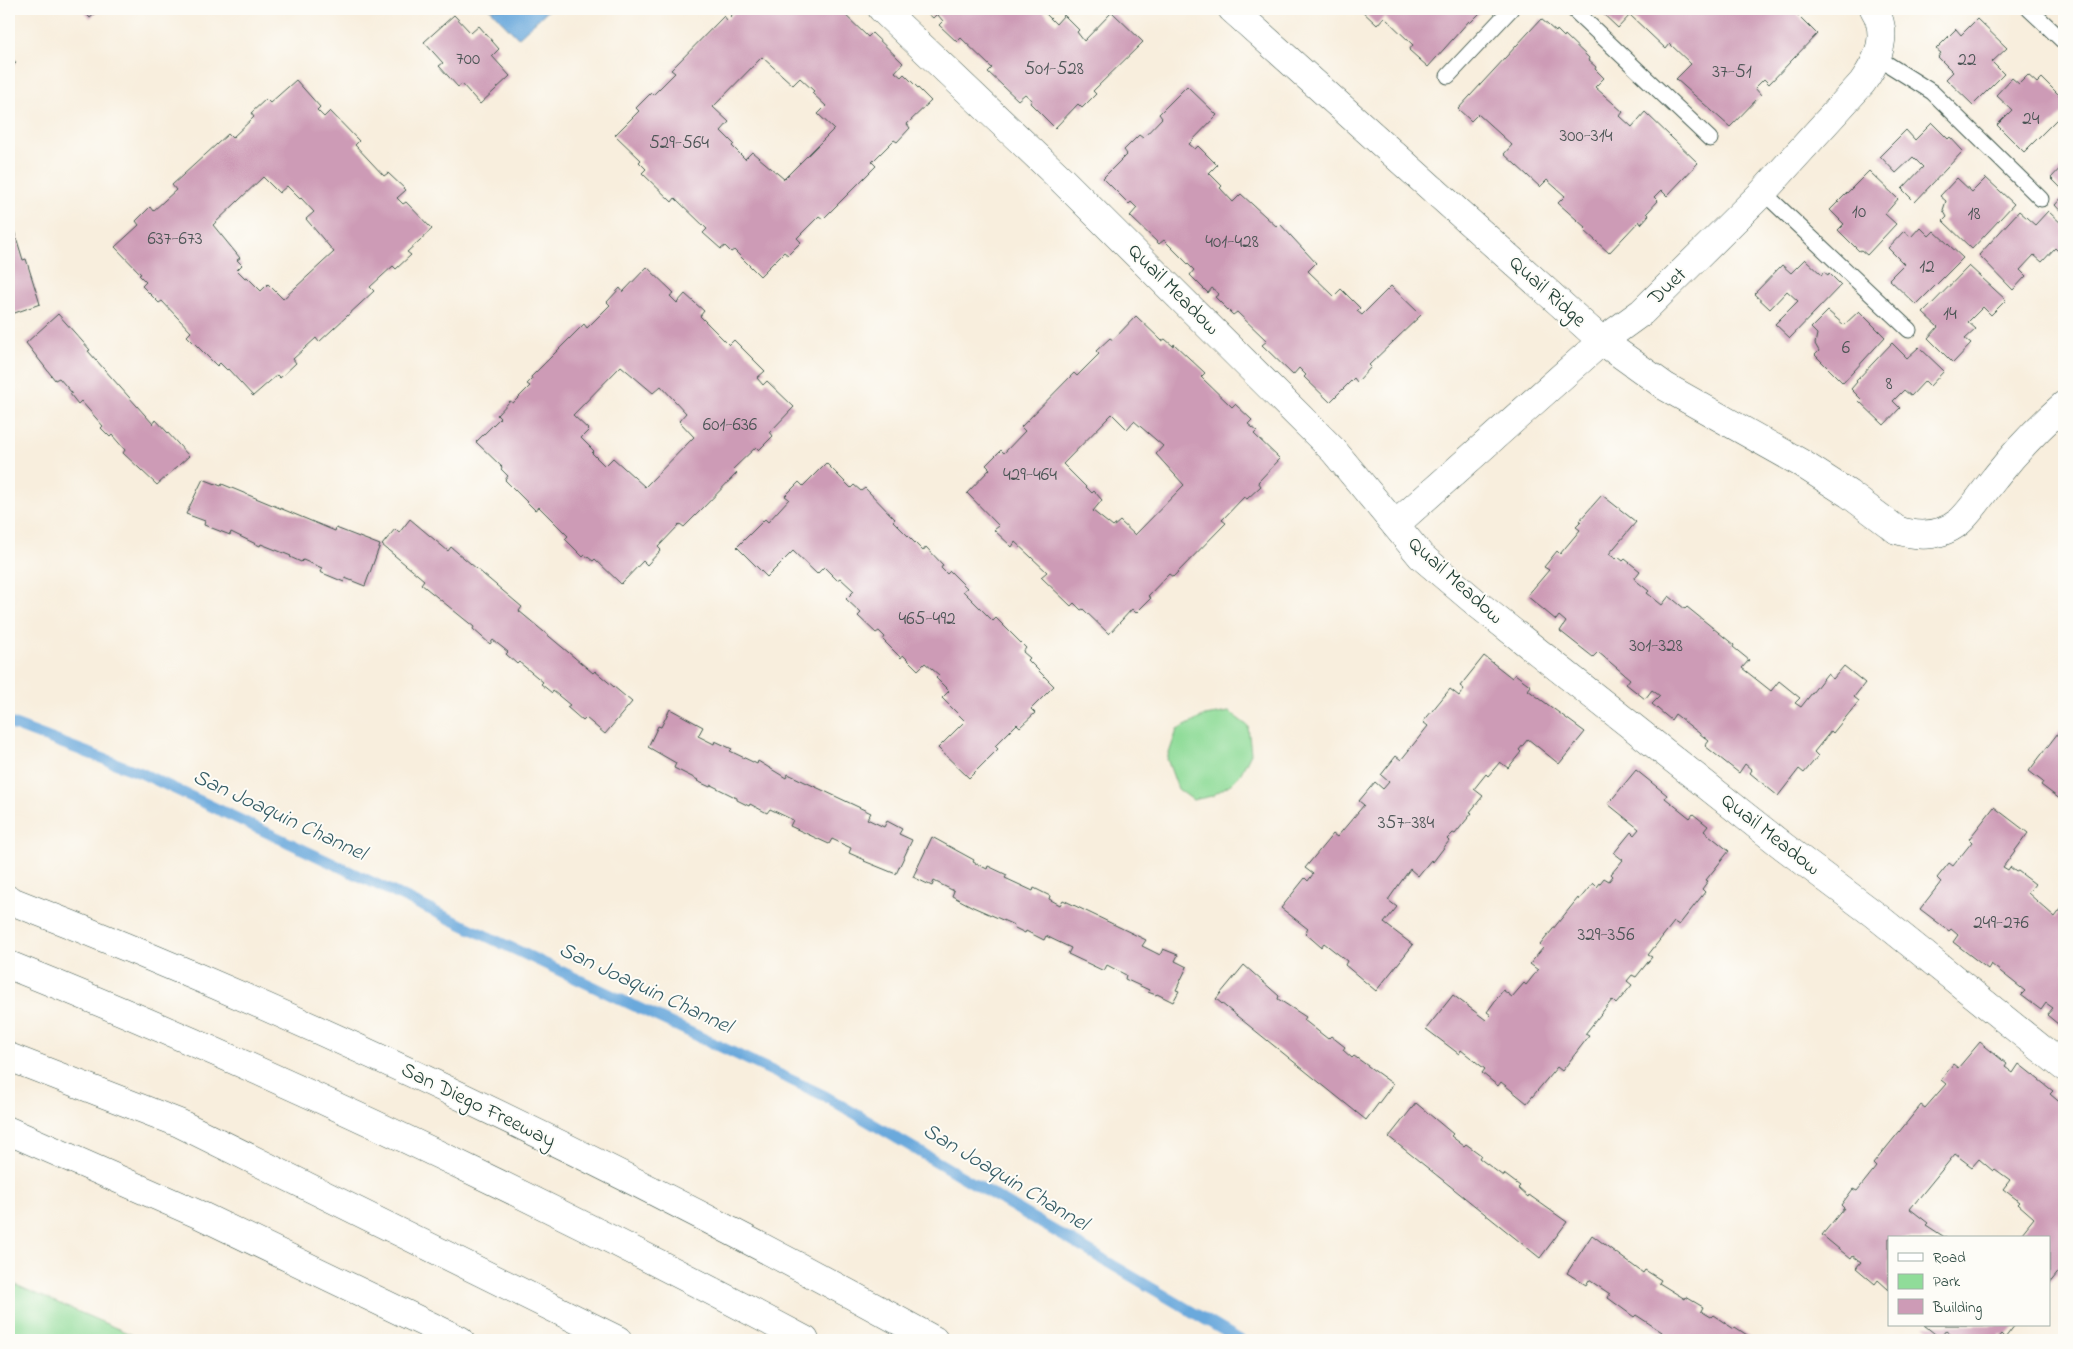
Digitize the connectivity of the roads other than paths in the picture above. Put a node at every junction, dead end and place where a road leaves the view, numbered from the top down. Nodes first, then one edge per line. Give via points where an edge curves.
1 (882, 9) edge
2 (1232, 9) edge
3 (1511, 9) edge
4 (1573, 9) edge
5 (1874, 9) edge
6 (2029, 9) edge
7 (2064, 42) edge
8 (1878, 58) junction
9 (1448, 76) dead end
10 (1710, 139) dead end
11 (1762, 192) junction
12 (2041, 199) dead end
13 (1909, 330) dead end
14 (1602, 341) junction
15 (2064, 405) edge
16 (1395, 525) junction
17 (9, 900) edge
18 (9, 965) edge
19 (9, 1057) edge
20 (2064, 1067) edge
21 (9, 1130) edge
22 (460, 1340) edge
23 (618, 1340) edge
24 (805, 1340) edge
25 (934, 1340) edge

1 - 16 main road, Quail Meadow via 1073,191 1303,419
2 - 14 main road, Quail Ridge
3 - 9 lane
4 - 10 lane
5 - 8 main road, Duet via 1882,31
6 - 7 lane
8 - 11 main road, Duet via 1862,83
8 - 12 lane via 1932,92
11 - 13 lane
11 - 14 main road, Duet via 1642,312
14 - 15 main road, Quail Ridge via 1666,387 1801,463 1897,530 1911,534 1941,532 1959,522 2020,448
14 - 16 main road, Duet
16 - 20 main road, Quail Meadow via 1421,556 1480,606
17 - 25 main road, San Diego Freeway via 236,993 469,1100 761,1245
18 - 24 main road via 315,1096 611,1238
19 - 23 main road via 179,1123
21 - 22 main road via 200,1215

